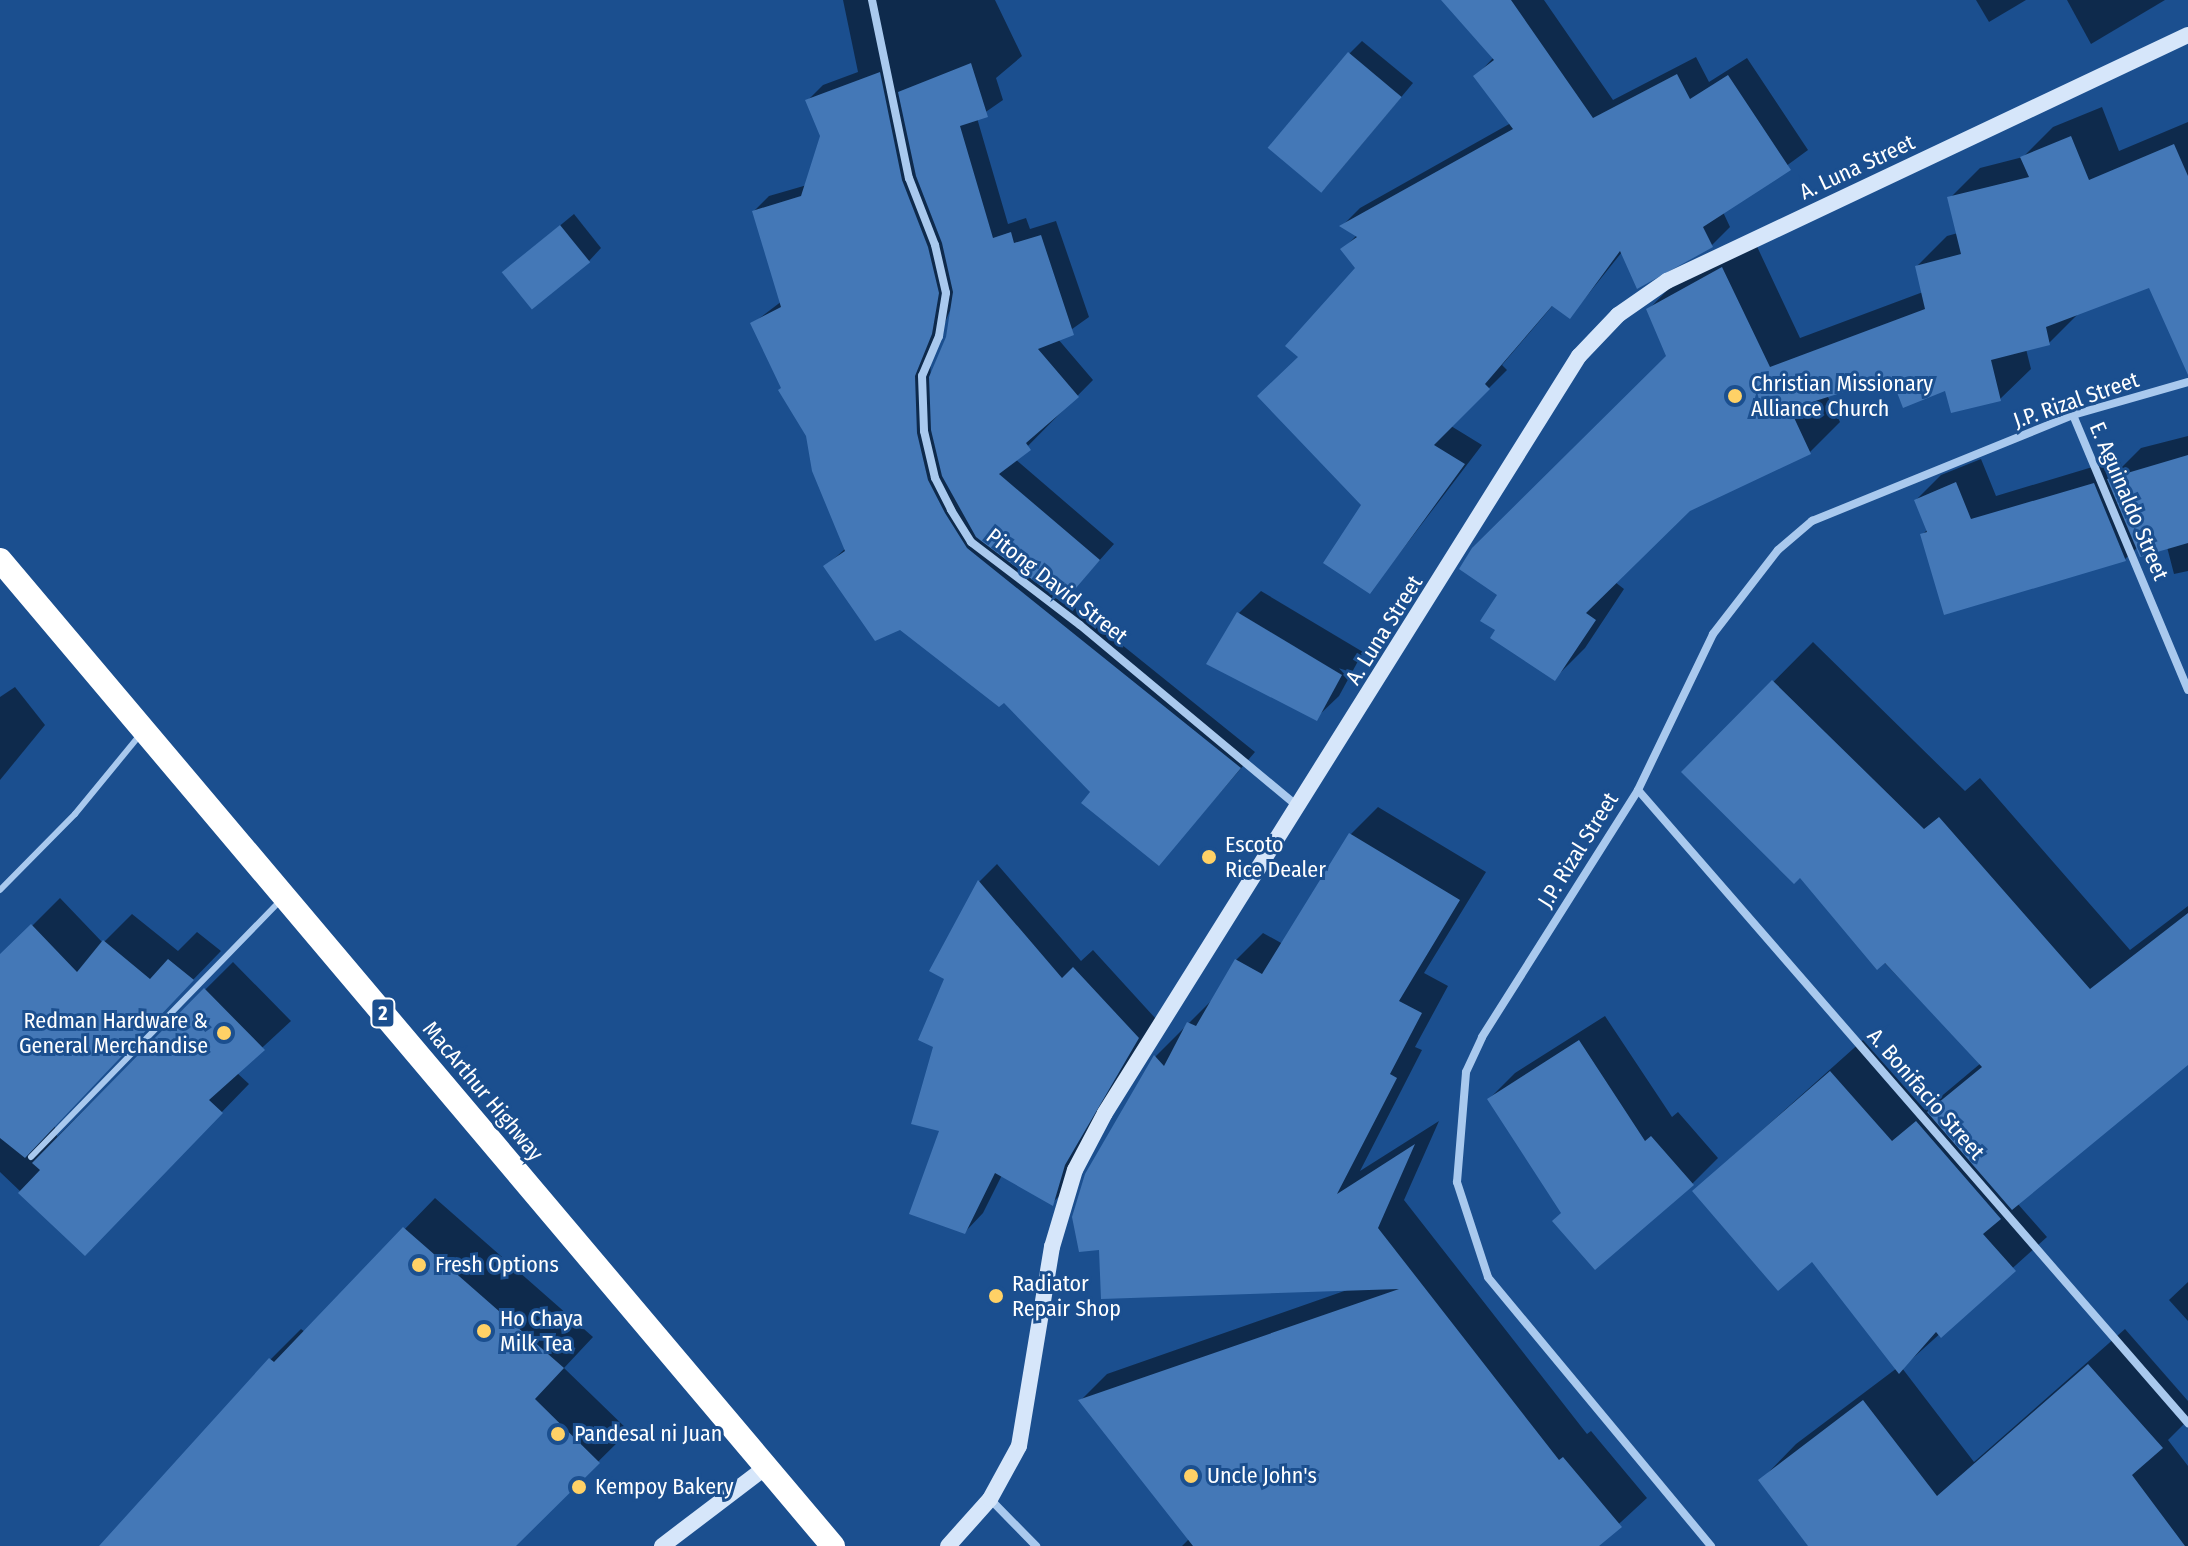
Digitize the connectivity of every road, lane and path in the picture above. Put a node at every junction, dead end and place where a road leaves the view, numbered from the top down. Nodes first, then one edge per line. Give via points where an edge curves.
1 (872, 0) edge
2 (2188, 35) edge
3 (2188, 382) edge
4 (2073, 415) junction
5 (0, 560) edge
6 (2188, 690) edge
7 (144, 730) junction
8 (1638, 790) junction
9 (1297, 807) junction
10 (0, 890) edge
11 (284, 896) junction
12 (31, 1157) dead end
13 (2188, 1423) edge
14 (766, 1467) junction
15 (990, 1499) junction
16 (662, 1546) edge
17 (833, 1546) edge
18 (948, 1546) edge
19 (1036, 1546) edge
20 (1711, 1546) edge

1 - 9 street, Pitong David Street via 909,178 935,245 946,293 939,336 922,376 924,431 935,478 951,510 971,542 1080,625
2 - 9 street, A. Luna Street via 1680,275 1618,315 1579,356
3 - 4 street, J.P. Rizal Street
4 - 6 street, E. Aguinaldo Street
4 - 8 street, J.P. Rizal Street via 1812,521 1778,550 1713,634
5 - 7 highway, MacArthur Highway / 2
7 - 10 lane via 75,814
7 - 11 highway, MacArthur Highway / 2
8 - 13 street, A. Bonifacio Street
8 - 20 street, J.P. Rizal Street via 1482,1037 1466,1072 1457,1182 1488,1277
9 - 15 street, A. Luna Street via 1105,1113 1075,1170 1038,1315 1019,1446
11 - 12 lane
11 - 14 highway, MacArthur Highway / 2
14 - 16 street
14 - 17 highway, MacArthur Highway / 2
15 - 18 street, A. Luna Street
15 - 19 street

